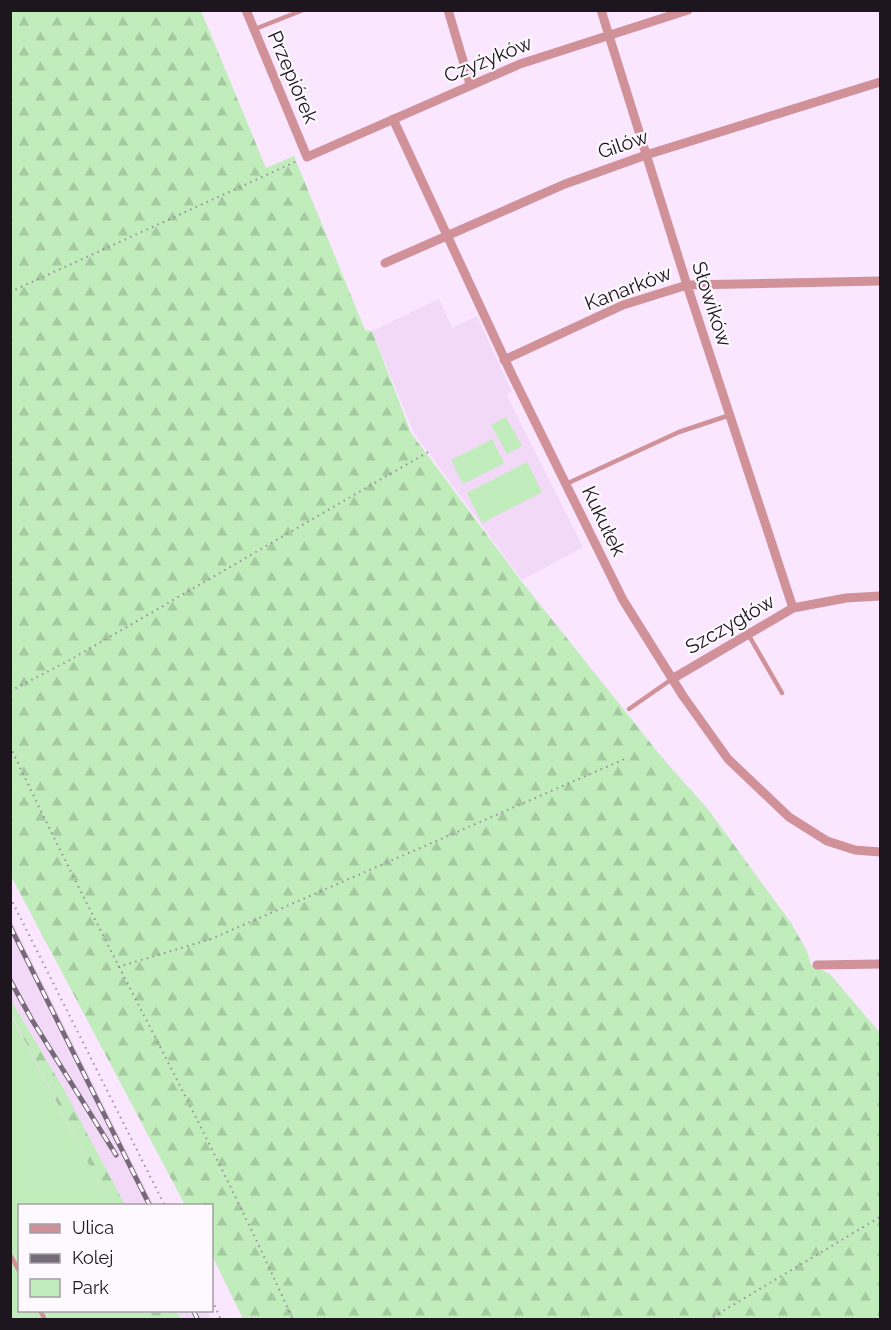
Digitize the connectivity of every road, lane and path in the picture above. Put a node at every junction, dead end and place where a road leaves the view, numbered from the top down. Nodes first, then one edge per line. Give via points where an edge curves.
1 (246, 10) edge
2 (303, 10) edge
3 (448, 10) edge
4 (601, 10) edge
5 (688, 10) edge
6 (253, 29) junction
7 (609, 35) junction
8 (880, 82) edge
9 (470, 84) junction
10 (393, 119) junction
11 (646, 155) junction
12 (307, 157) junction
13 (446, 235) junction
14 (385, 263) dead end
15 (880, 281) edge
16 (687, 285) junction
17 (10, 292) edge
18 (504, 360) junction
19 (730, 415) junction
20 (428, 452) dead end
21 (566, 484) junction
22 (880, 596) edge
23 (793, 608) junction
24 (748, 634) junction
25 (672, 679) junction
26 (10, 691) edge
27 (782, 693) dead end
28 (629, 709) dead end
29 (10, 746) edge
30 (627, 758) dead end
31 (880, 852) edge
32 (10, 897) edge
33 (880, 964) edge
34 (817, 965) dead end
35 (118, 967) junction
36 (164, 1204) edge
37 (880, 1217) edge
38 (10, 1255) edge
39 (18, 1269) edge
40 (213, 1302) edge
41 (221, 1320) edge
42 (293, 1320) edge
43 (708, 1320) edge

1 - 6 street, Przepiórek
2 - 6 lane
3 - 9 street
4 - 7 street, Słowików
5 - 7 street, Czyżyków
6 - 12 street, Przepiórek
7 - 9 street, Czyżyków
7 - 11 street, Słowików
8 - 11 street, Gilów
9 - 10 street, Czyżyków
10 - 12 street, Czyżyków
10 - 13 street, Kukułek
11 - 13 street, Gilów via 565,183
11 - 16 street, Słowików
12 - 17 path
13 - 14 street, Gilów
13 - 18 street, Kukułek
15 - 16 street, Kanarków
16 - 18 street, Kanarków via 623,305
16 - 19 street, Słowików
18 - 21 street, Kukułek
19 - 21 lane via 679,432
19 - 23 street, Słowików
20 - 26 path
21 - 25 street, Kukułek via 623,600
22 - 23 street, Szczygłów
23 - 24 street, Szczygłów
24 - 25 street, Szczygłów
24 - 27 lane
25 - 28 lane
25 - 31 street, Kukułek via 728,759 789,817 827,841 855,850
29 - 35 path
30 - 35 path via 211,939
32 - 36 path
33 - 34 street
35 - 42 path via 257,1240
37 - 43 path
38 - 39 lane
40 - 41 path

